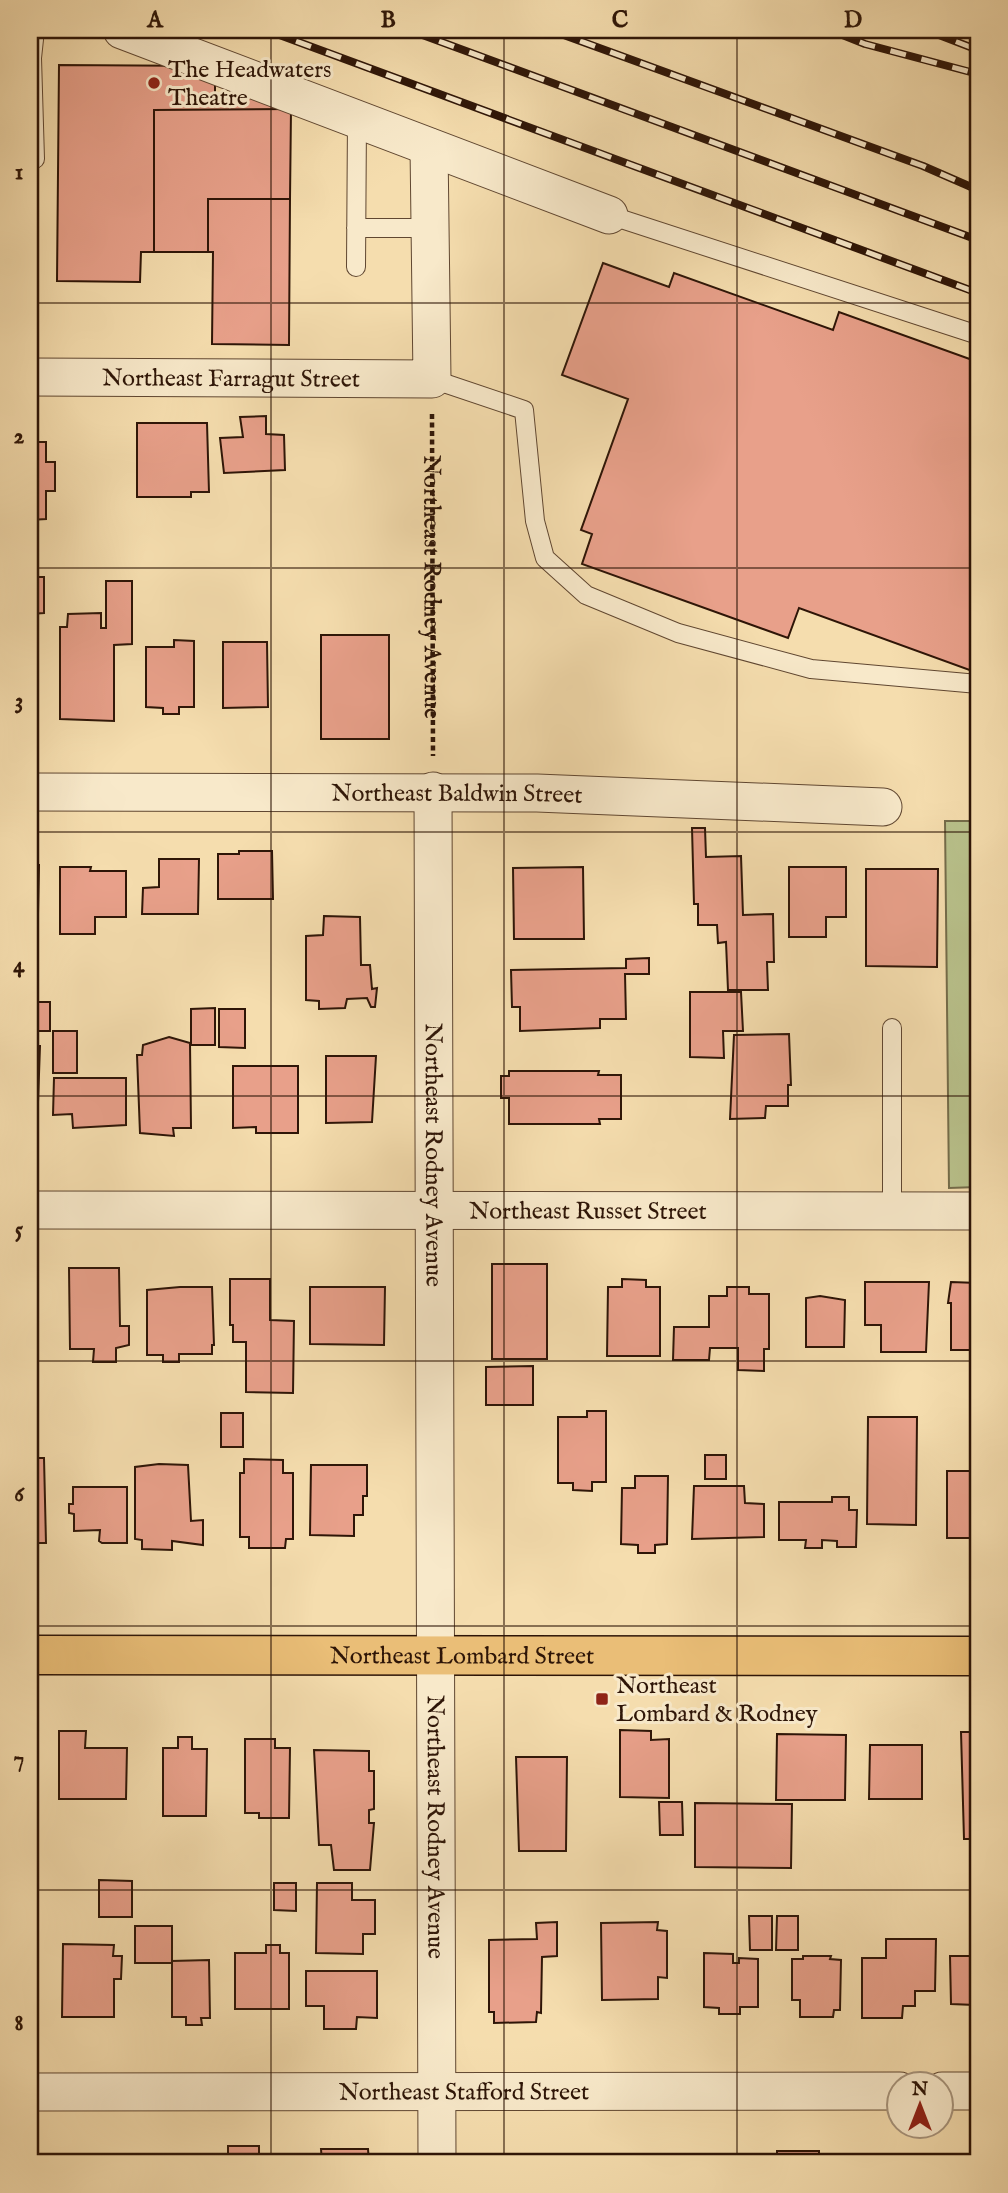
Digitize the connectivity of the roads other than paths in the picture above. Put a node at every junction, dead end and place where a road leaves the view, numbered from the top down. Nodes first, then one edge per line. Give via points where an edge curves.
1 (35, 30) edge
2 (122, 30) edge
3 (357, 119) junction
4 (429, 147) junction
5 (35, 159) dead end
6 (609, 215) joint
7 (356, 229) junction
8 (431, 229) junction
9 (356, 267) dead end
10 (978, 335) edge
11 (30, 377) edge
12 (432, 379) junction
13 (978, 684) edge
14 (30, 792) edge
15 (433, 792) junction
16 (883, 807) dead end
17 (892, 1028) dead end
18 (30, 1210) edge
19 (436, 1210) junction
20 (892, 1211) junction
21 (978, 1211) edge
22 (30, 1655) edge
23 (435, 1656) junction
24 (978, 1656) edge
25 (886, 2091) edge
26 (956, 2091) edge
27 (978, 2091) edge
28 (30, 2092) edge
29 (437, 2092) junction
30 (437, 2163) edge

1 - 5 lane
2 - 3 street
3 - 4 street
3 - 7 lane
4 - 6 street
4 - 8 street
6 - 10 lane
7 - 8 lane
7 - 9 lane
8 - 12 street
11 - 12 street, Northeast Farragut Street
12 - 13 lane via 524,410 534,521 545,558 586,595 678,633 811,669
14 - 15 street, Northeast Baldwin Street
15 - 16 street, Northeast Baldwin Street
15 - 19 street, Northeast Rodney Avenue
17 - 20 lane
18 - 19 street, Northeast Russet Street
19 - 20 street, Northeast Russet Street
19 - 23 street, Northeast Rodney Avenue
20 - 21 street, Northeast Russet Street
22 - 23 main road, Northeast Lombard Street
23 - 24 main road, Northeast Lombard Street
23 - 29 street, Northeast Rodney Avenue
25 - 29 street, Northeast Stafford Street
26 - 27 street
28 - 29 street, Northeast Stafford Street
29 - 30 street, Northeast Rodney Avenue

